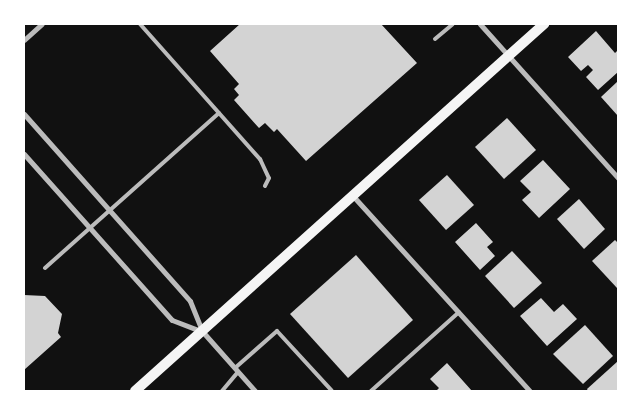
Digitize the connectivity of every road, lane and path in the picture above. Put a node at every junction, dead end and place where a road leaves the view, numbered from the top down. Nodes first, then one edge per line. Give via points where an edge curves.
1 (42, 24) edge
2 (140, 24) edge
3 (453, 24) edge
4 (480, 24) edge
5 (544, 24) edge
6 (435, 39) dead end
7 (24, 40) edge
8 (508, 56) junction
9 (219, 113) junction
10 (24, 114) edge
11 (24, 154) edge
12 (618, 178) edge
13 (266, 186) dead end
14 (353, 196) junction
15 (110, 211) junction
16 (90, 228) junction
17 (45, 268) dead end
18 (459, 312) junction
19 (202, 331) junction
20 (236, 370) junction
21 (135, 391) edge
22 (222, 391) edge
23 (255, 391) edge
24 (332, 391) edge
25 (371, 391) edge
26 (530, 391) edge

1 - 7 street
2 - 9 lane
3 - 6 lane
4 - 8 street
5 - 8 main road
8 - 12 street
8 - 14 main road
9 - 13 lane via 260,159 269,178
9 - 15 lane
10 - 15 street
11 - 16 street
14 - 18 street
14 - 19 main road
15 - 16 lane
15 - 19 street via 191,303
16 - 17 lane
16 - 19 street via 172,320
18 - 25 lane
18 - 26 street
19 - 20 street
19 - 21 main road
20 - 22 lane
20 - 23 street
20 - 24 lane via 277,331

